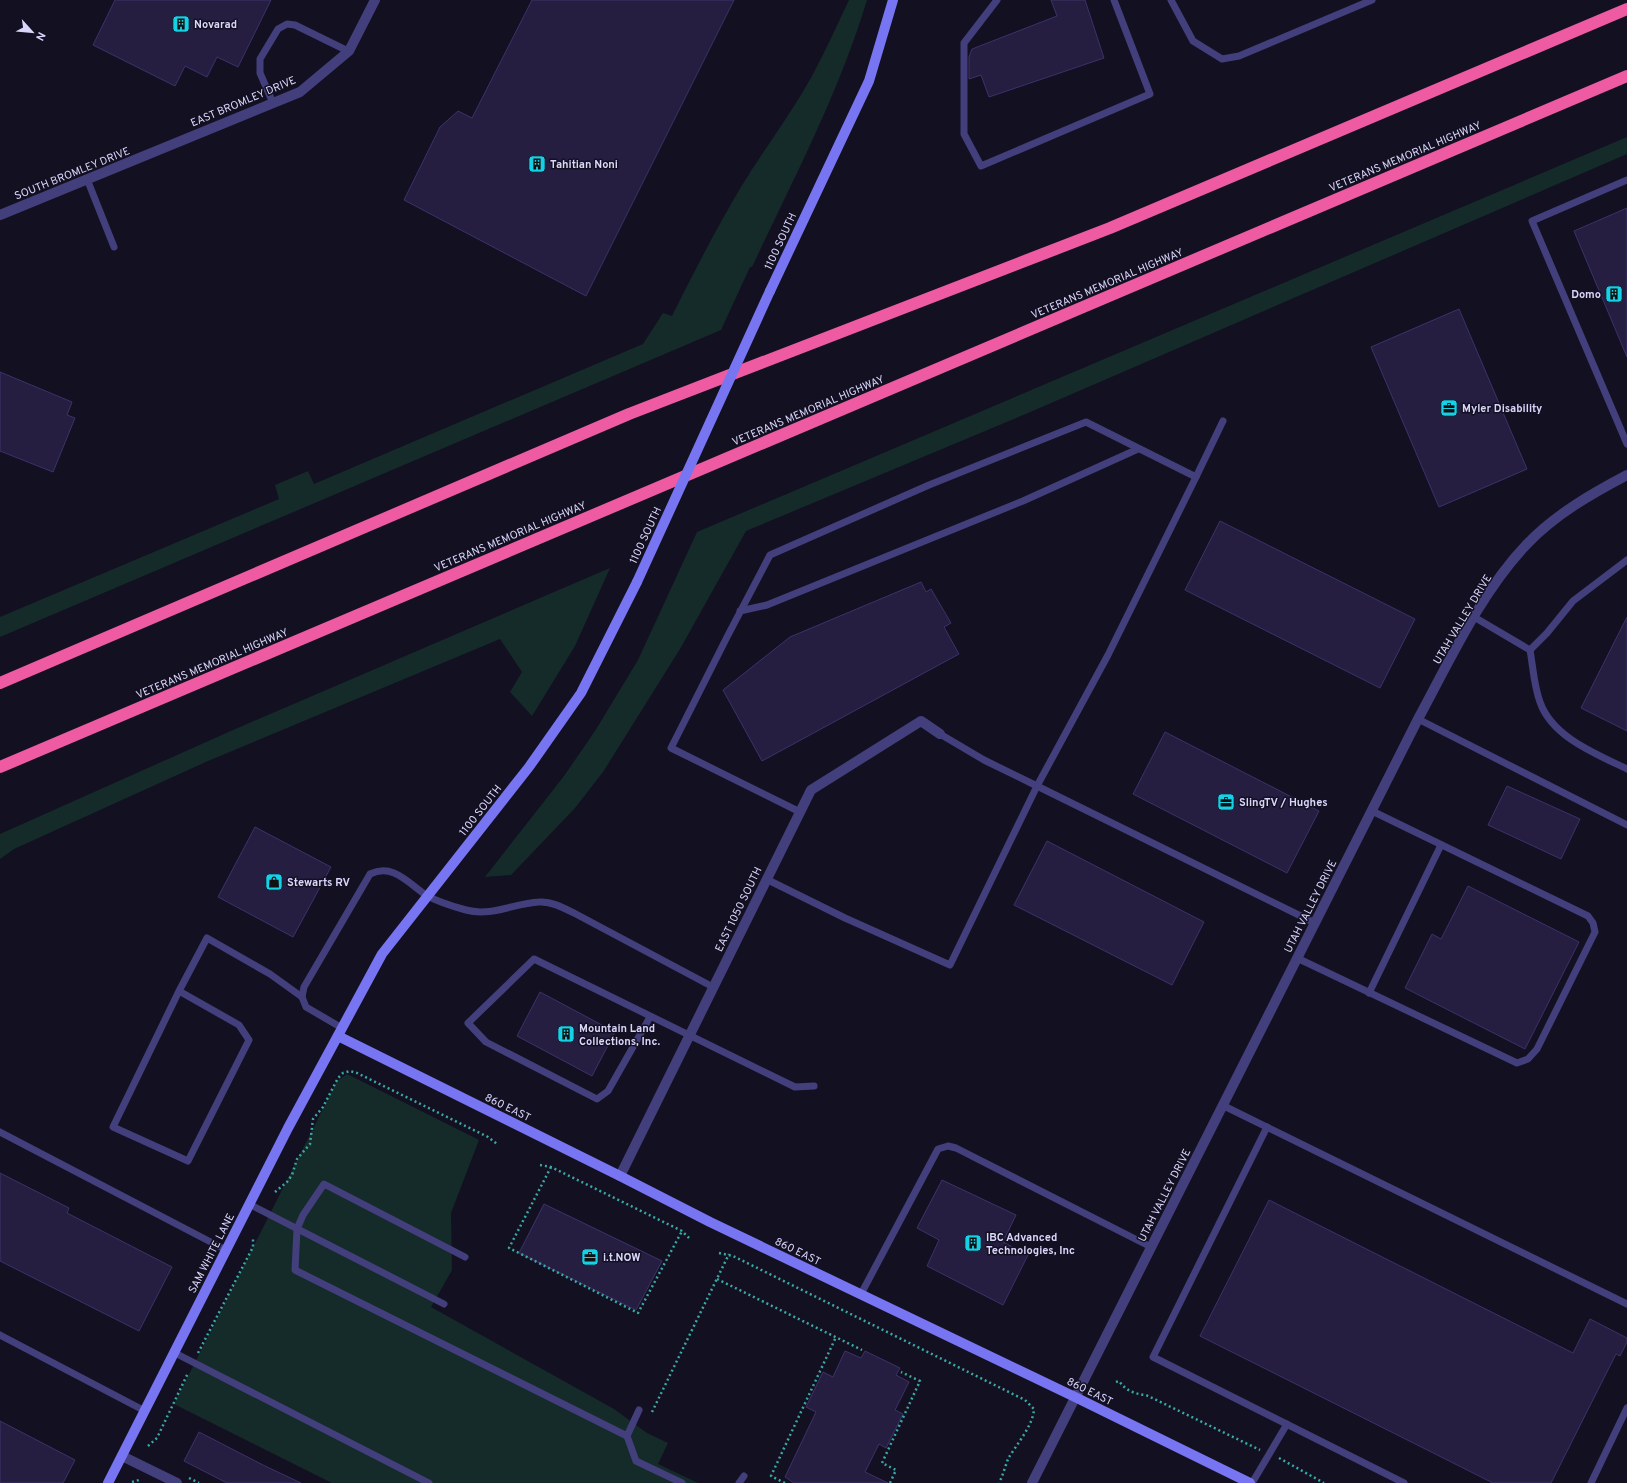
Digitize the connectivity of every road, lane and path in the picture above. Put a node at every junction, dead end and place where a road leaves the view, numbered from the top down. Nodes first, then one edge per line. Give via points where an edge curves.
1 (374, 0) edge
2 (893, 0) edge
3 (997, 0) edge
4 (1114, 0) edge
5 (1171, 0) edge
6 (1372, 0) edge
7 (1627, 9) edge
8 (348, 51) junction
9 (1627, 76) edge
10 (273, 102) junction
11 (152, 152) joint
12 (87, 179) junction
13 (1627, 180) edge
14 (0, 215) edge
15 (114, 247) dead end
16 (1223, 421) dead end
17 (1627, 444) edge
18 (1138, 449) junction
19 (1627, 475) edge
20 (1196, 477) junction
21 (1627, 560) edge
22 (740, 611) junction
23 (1474, 617) junction
24 (1530, 650) junction
25 (0, 683) edge
26 (1418, 719) junction
27 (940, 734) joint
28 (0, 767) edge
29 (1627, 769) edge
30 (1037, 786) junction
31 (1372, 811) junction
32 (800, 812) junction
33 (1627, 825) edge
34 (1441, 845) junction
35 (766, 879) junction
36 (428, 896) junction
37 (1315, 923) junction
38 (1297, 958) junction
39 (713, 987) junction
40 (179, 990) junction
41 (1369, 993) junction
42 (302, 997) junction
43 (650, 1017) junction
44 (340, 1032) junction
45 (689, 1036) junction
46 (814, 1086) dead end
47 (1222, 1105) junction
48 (1267, 1127) junction
49 (0, 1132) edge
50 (497, 1144) dead end
51 (540, 1165) dead end
52 (551, 1167) junction
53 (620, 1176) junction
54 (275, 1192) dead end
55 (250, 1204) junction
56 (297, 1229) junction
57 (682, 1231) junction
58 (253, 1238) dead end
59 (689, 1238) dead end
60 (1151, 1246) junction
61 (226, 1250) junction
62 (719, 1253) dead end
63 (729, 1254) junction
64 (466, 1257) dead end
65 (717, 1279) junction
66 (861, 1294) junction
67 (444, 1304) dead end
68 (1627, 1304) edge
69 (0, 1336) edge
70 (836, 1337) junction
71 (862, 1350) dead end
72 (175, 1353) junction
73 (193, 1363) junction
74 (901, 1372) dead end
75 (1116, 1382) dead end
76 (1075, 1397) junction
77 (1627, 1408) edge
78 (145, 1410) junction
79 (639, 1410) dead end
80 (649, 1418) dead end
81 (1287, 1424) junction
82 (627, 1436) junction
83 (148, 1446) dead end
84 (1255, 1448) dead end
85 (122, 1456) junction
86 (1283, 1460) dead end
87 (744, 1476) dead end
88 (108, 1483) edge
89 (177, 1483) edge
90 (429, 1483) edge
91 (682, 1483) edge
92 (739, 1483) edge
93 (785, 1483) edge
94 (890, 1483) edge
95 (999, 1483) edge
96 (1032, 1483) edge
97 (1251, 1483) edge
98 (1324, 1483) edge
99 (1404, 1483) edge
100 (1591, 1483) edge

1 - 8 street, EAST BROMLEY DRIVE
2 - 36 street, 1100 SOUTH, bridge via 869,81 637,582 581,693 529,767
3 - 4 lane via 964,43 964,134 981,166 1150,94
5 - 6 lane via 1193,41 1222,59 1239,56
7 - 25 highway via 1110,228 629,414
8 - 10 street, EAST BROMLEY DRIVE via 300,92
8 - 10 lane via 295,25 287,24 278,29 260,59 260,73
9 - 28 highway, VETERANS MEMORIAL HIGHWAY
10 - 11 street, EAST BROMLEY DRIVE
11 - 12 street, SOUTH BROMLEY DRIVE
12 - 14 street, SOUTH BROMLEY DRIVE
12 - 15 lane
13 - 17 lane via 1532,221
16 - 20 lane
18 - 20 lane
18 - 22 lane via 1023,501 767,605
18 - 22 lane via 1086,422 928,485 770,555
19 - 23 street, UTAH VALLEY DRIVE via 1590,494 1546,526 1527,544 1501,576
20 - 30 lane via 1108,655
21 - 24 lane via 1573,601
22 - 32 lane via 671,748
23 - 24 lane
23 - 26 street, UTAH VALLEY DRIVE
24 - 29 lane via 1540,702 1550,720 1580,746
26 - 31 street, UTAH VALLEY DRIVE
26 - 33 lane
27 - 30 lane via 984,760
27 - 32 street, EAST 1050 SOUTH via 921,721 811,790
30 - 35 lane via 950,965
30 - 37 lane
31 - 34 lane
31 - 37 street, UTAH VALLEY DRIVE
32 - 35 street, EAST 1050 SOUTH
34 - 41 lane
34 - 41 lane via 1588,916 1594,923 1595,932 1537,1049 1528,1059 1517,1063
35 - 39 street, EAST 1050 SOUTH
36 - 39 lane via 482,913 540,902 555,905 574,912
36 - 42 lane via 394,872 383,870 370,874 304,987
36 - 44 street, 1100 SOUTH via 382,954
37 - 38 street, UTAH VALLEY DRIVE
38 - 41 lane
38 - 47 street, UTAH VALLEY DRIVE
39 - 45 street, EAST 1050 SOUTH
40 - 40 lane via 113,1127 188,1161 249,1040 239,1024
40 - 42 lane via 208,938 270,974
42 - 44 lane via 306,1007
43 - 43 lane via 534,959 468,1023 486,1042 597,1099 608,1091
43 - 45 lane
44 - 53 street, 860 EAST
44 - 55 street, SAM WHITE LANE
45 - 46 lane via 795,1087
45 - 53 street, EAST 1050 SOUTH
47 - 48 lane
47 - 60 street, UTAH VALLEY DRIVE
48 - 68 lane
48 - 81 lane via 1153,1358
49 - 61 lane
50 - 54 path via 488,1136 350,1071 338,1078 313,1119 310,1144 297,1159 287,1182
51 - 52 path
52 - 57 path
52 - 57 path via 509,1248 638,1313
53 - 66 street, 860 EAST
55 - 56 lane
55 - 61 street, SAM WHITE LANE
56 - 64 lane via 324,1184
56 - 67 lane
56 - 82 lane via 295,1270
57 - 59 path
58 - 73 path via 252,1247
60 - 66 lane via 948,1146 938,1149
60 - 76 street, UTAH VALLEY DRIVE
61 - 72 street, SAM WHITE LANE
62 - 63 path
63 - 65 path
63 - 95 path via 1025,1400 1034,1409 1034,1415 1008,1460
65 - 70 path
65 - 80 path
66 - 76 street, 860 EAST
69 - 78 lane
70 - 71 path
70 - 93 path via 771,1476
72 - 73 lane
72 - 78 street, SAM WHITE LANE
73 - 83 path via 157,1438
73 - 90 lane
74 - 94 path via 920,1381 882,1463 896,1470
75 - 84 path via 1119,1380 1131,1392 1146,1395
76 - 96 street, UTAH VALLEY DRIVE
76 - 97 street, 860 EAST
77 - 100 lane
78 - 85 street, SAM WHITE LANE
79 - 82 lane
81 - 97 lane
81 - 99 lane
82 - 91 lane via 636,1461
85 - 88 street, SAM WHITE LANE
85 - 89 street
86 - 98 path
87 - 92 lane

